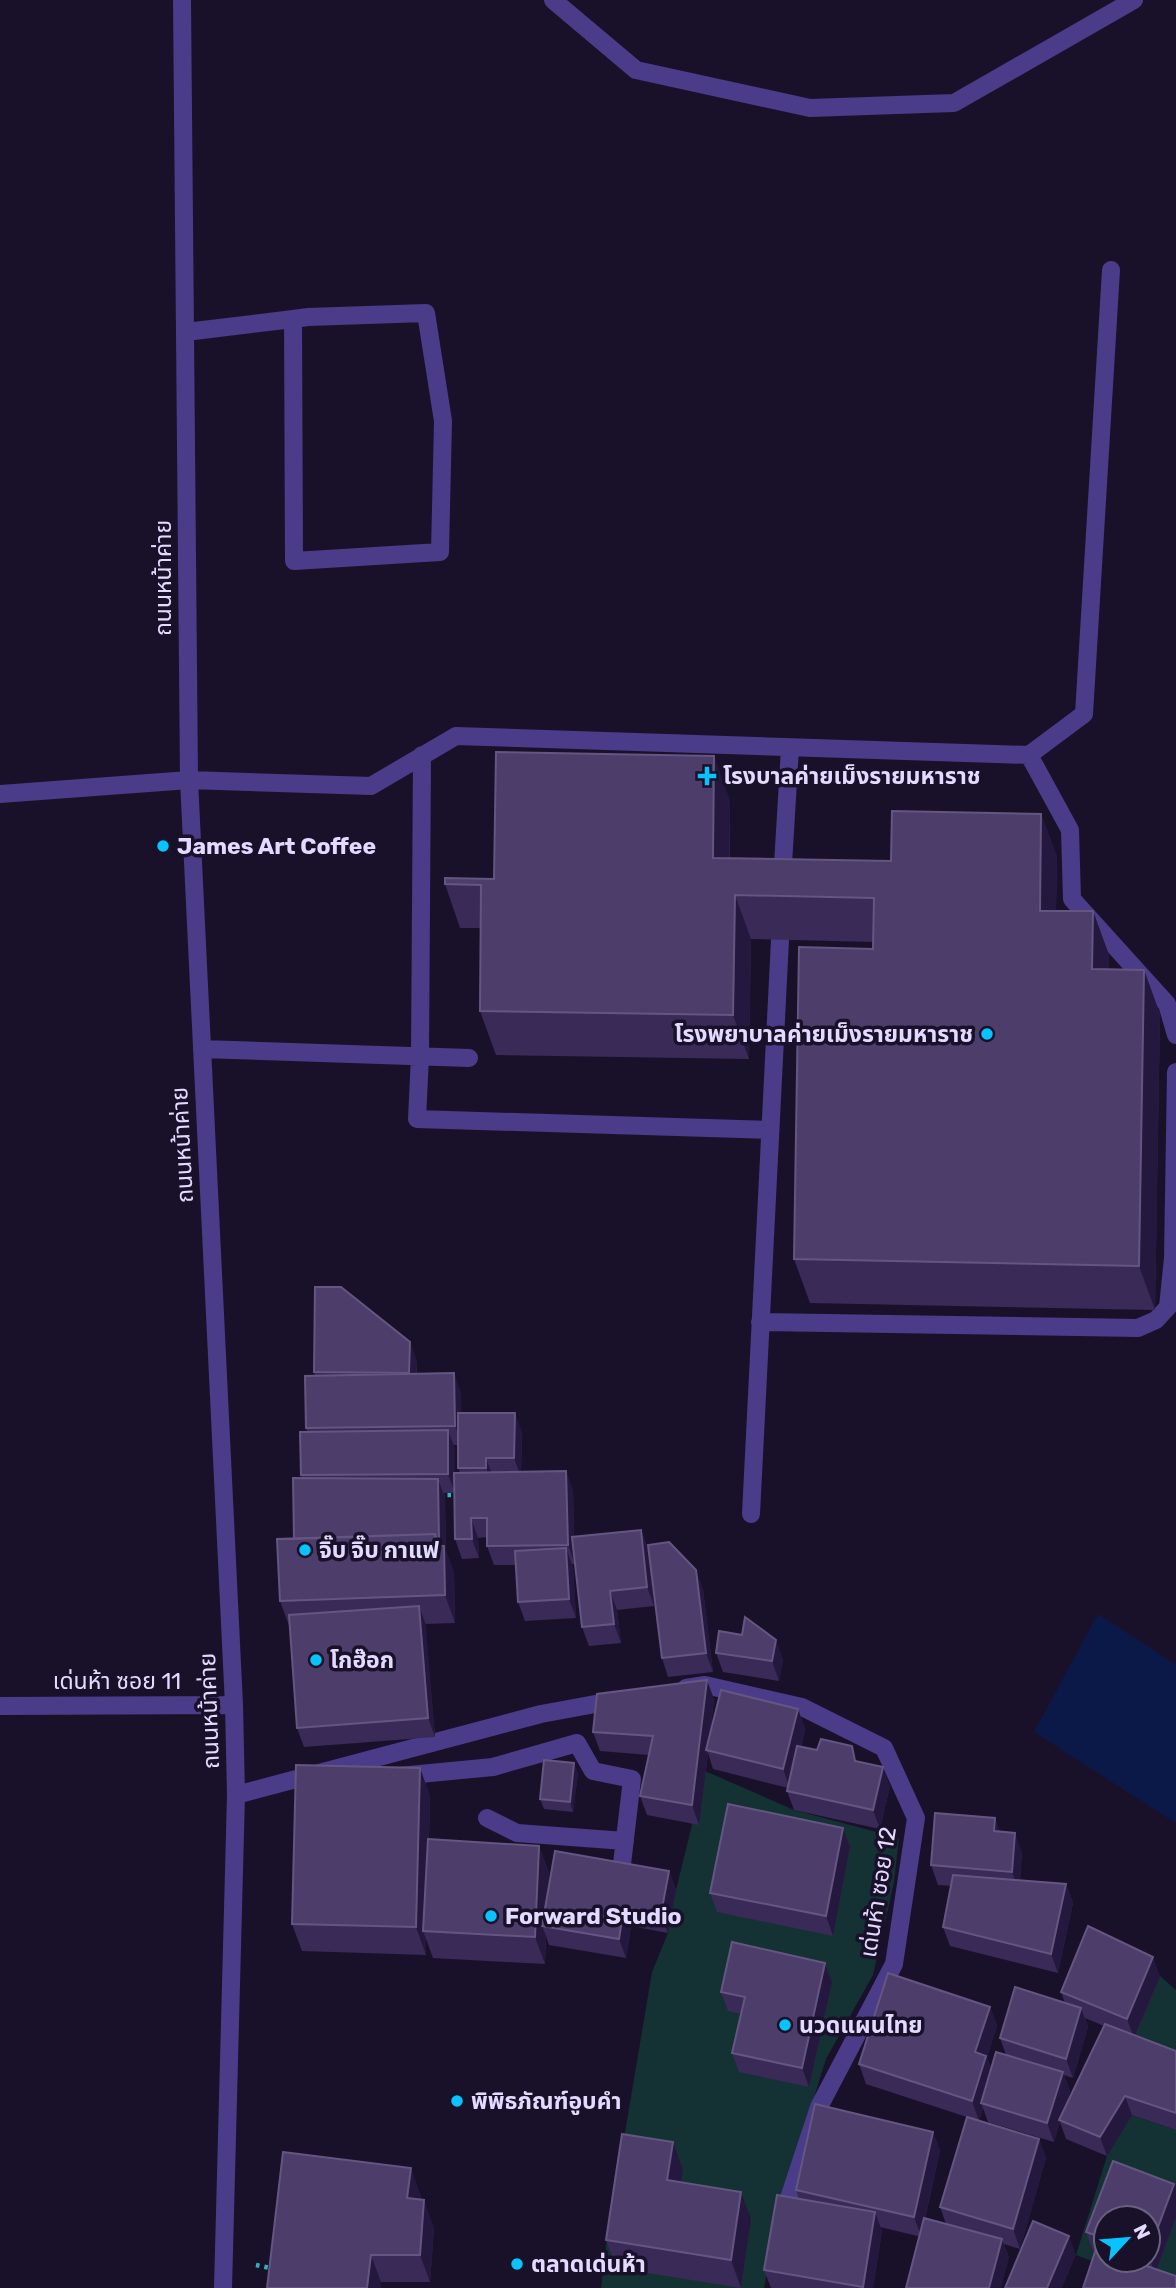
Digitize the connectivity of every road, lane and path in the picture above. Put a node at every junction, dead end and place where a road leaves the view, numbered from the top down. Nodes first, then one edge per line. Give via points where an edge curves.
1 (182, 0) edge
2 (554, 0) edge
3 (1134, 0) edge
4 (1111, 271) dead end
5 (293, 319) junction
6 (186, 331) junction
7 (790, 748) junction
8 (422, 755) junction
9 (1029, 755) junction
10 (188, 780) junction
11 (0, 794) edge
12 (781, 902) edge
13 (779, 940) edge
14 (1176, 1035) edge
15 (202, 1048) junction
16 (420, 1056) junction
17 (469, 1058) dead end
18 (1176, 1072) edge
19 (770, 1130) junction
20 (1174, 1258) edge
21 (760, 1321) junction
22 (429, 1495) edge
23 (456, 1495) edge
24 (751, 1514) dead end
25 (664, 1692) edge
26 (636, 1697) edge
27 (234, 1705) junction
28 (0, 1706) edge
29 (333, 1769) junction
30 (236, 1795) junction
31 (487, 1818) dead end
32 (625, 1841) junction
33 (622, 1864) edge
34 (789, 2198) edge
35 (223, 2288) edge

1 - 6 street, ถนนหน้าค่าย
2 - 3 street via 636,70 810,108 954,103
4 - 9 street via 1084,714
5 - 5 street via 294,561 440,552 443,421 426,313
5 - 6 street
6 - 10 street, ถนนหน้าค่าย
7 - 8 street via 456,736
7 - 9 street
7 - 12 street
8 - 10 street via 371,786
8 - 16 street
9 - 14 street via 1070,830 1072,899 1167,1004
10 - 11 street
10 - 15 street, ถนนหน้าค่าย
13 - 19 street
15 - 16 street
15 - 27 street, ถนนหน้าค่าย
16 - 17 street
16 - 19 street via 417,1119
18 - 20 street
19 - 21 street
20 - 21 street via 1168,1307 1156,1320 1138,1328
21 - 24 street
22 - 23 path
25 - 34 street, เด่นห้า ซอย 12 via 705,1685 802,1707 884,1748 916,1818 894,1964 819,2107
26 - 29 street via 541,1714
27 - 28 street, เด่นห้า ซอย 11
27 - 30 street, ถนนหน้าค่าย
29 - 30 street
29 - 32 street via 381,1776 494,1767 577,1743 593,1771 632,1779
30 - 35 street, ถนนหน้าค่าย
31 - 32 street via 517,1833
32 - 33 street

